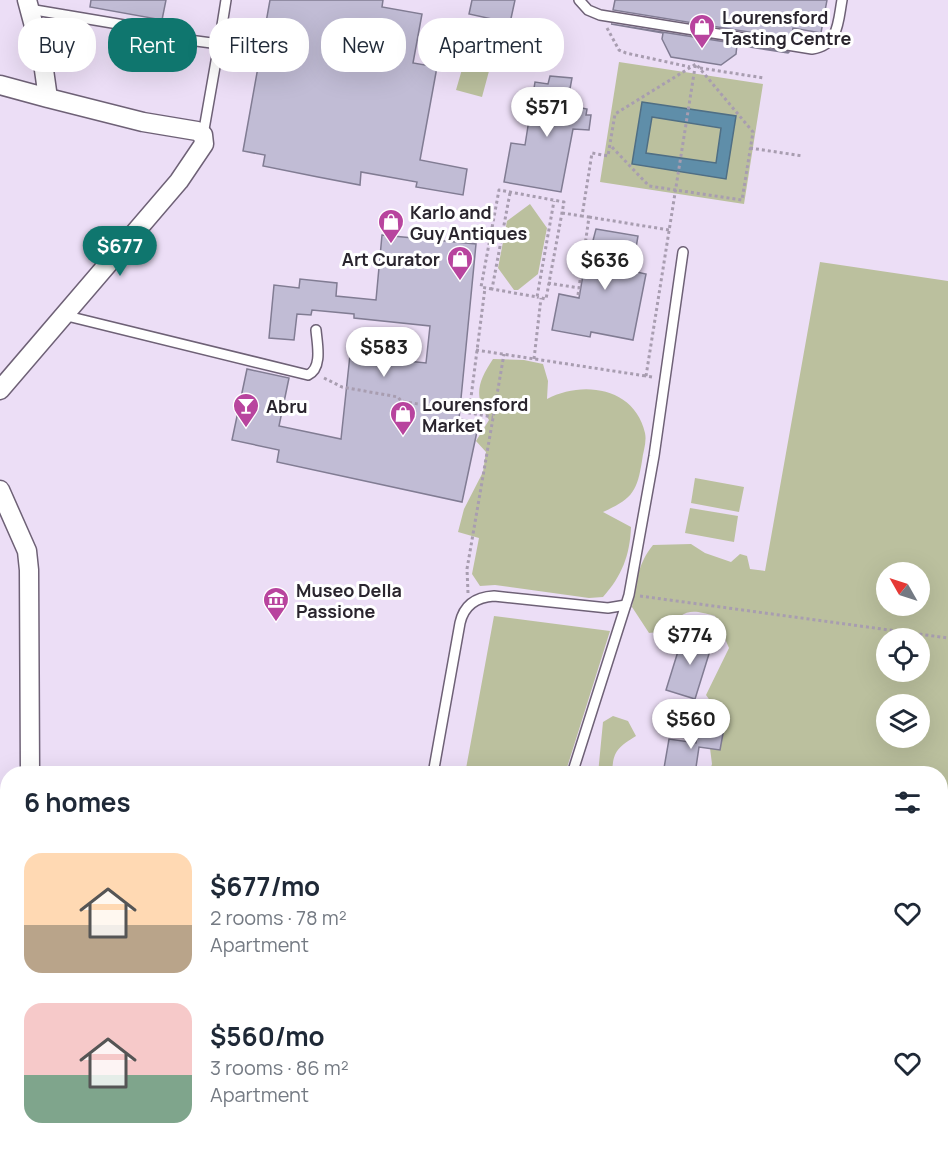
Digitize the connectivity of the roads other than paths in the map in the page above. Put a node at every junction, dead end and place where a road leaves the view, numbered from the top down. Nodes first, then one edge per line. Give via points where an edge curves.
1 (226, 0) edge
2 (579, 0) edge
3 (842, 0) edge
4 (28, 4) edge
5 (223, 18) edge
6 (209, 43) edge
7 (214, 72) edge
8 (0, 85) edge
9 (48, 98) junction
10 (203, 135) junction
11 (683, 252) dead end
12 (63, 315) junction
13 (316, 330) dead end
14 (0, 390) edge
15 (0, 490) edge
16 (626, 605) junction
17 (30, 766) edge
18 (434, 766) edge
19 (575, 766) edge

1 - 5 lane
2 - 3 lane via 597,14 812,50 834,38
4 - 6 lane
4 - 9 street
7 - 10 lane
8 - 9 street
9 - 10 street
10 - 12 street via 199,154 178,182
11 - 16 lane via 654,456
12 - 13 lane via 308,375 313,373 318,356
12 - 14 street
15 - 17 street via 27,551
16 - 18 lane via 608,608 494,596 470,603 460,623
16 - 19 lane

